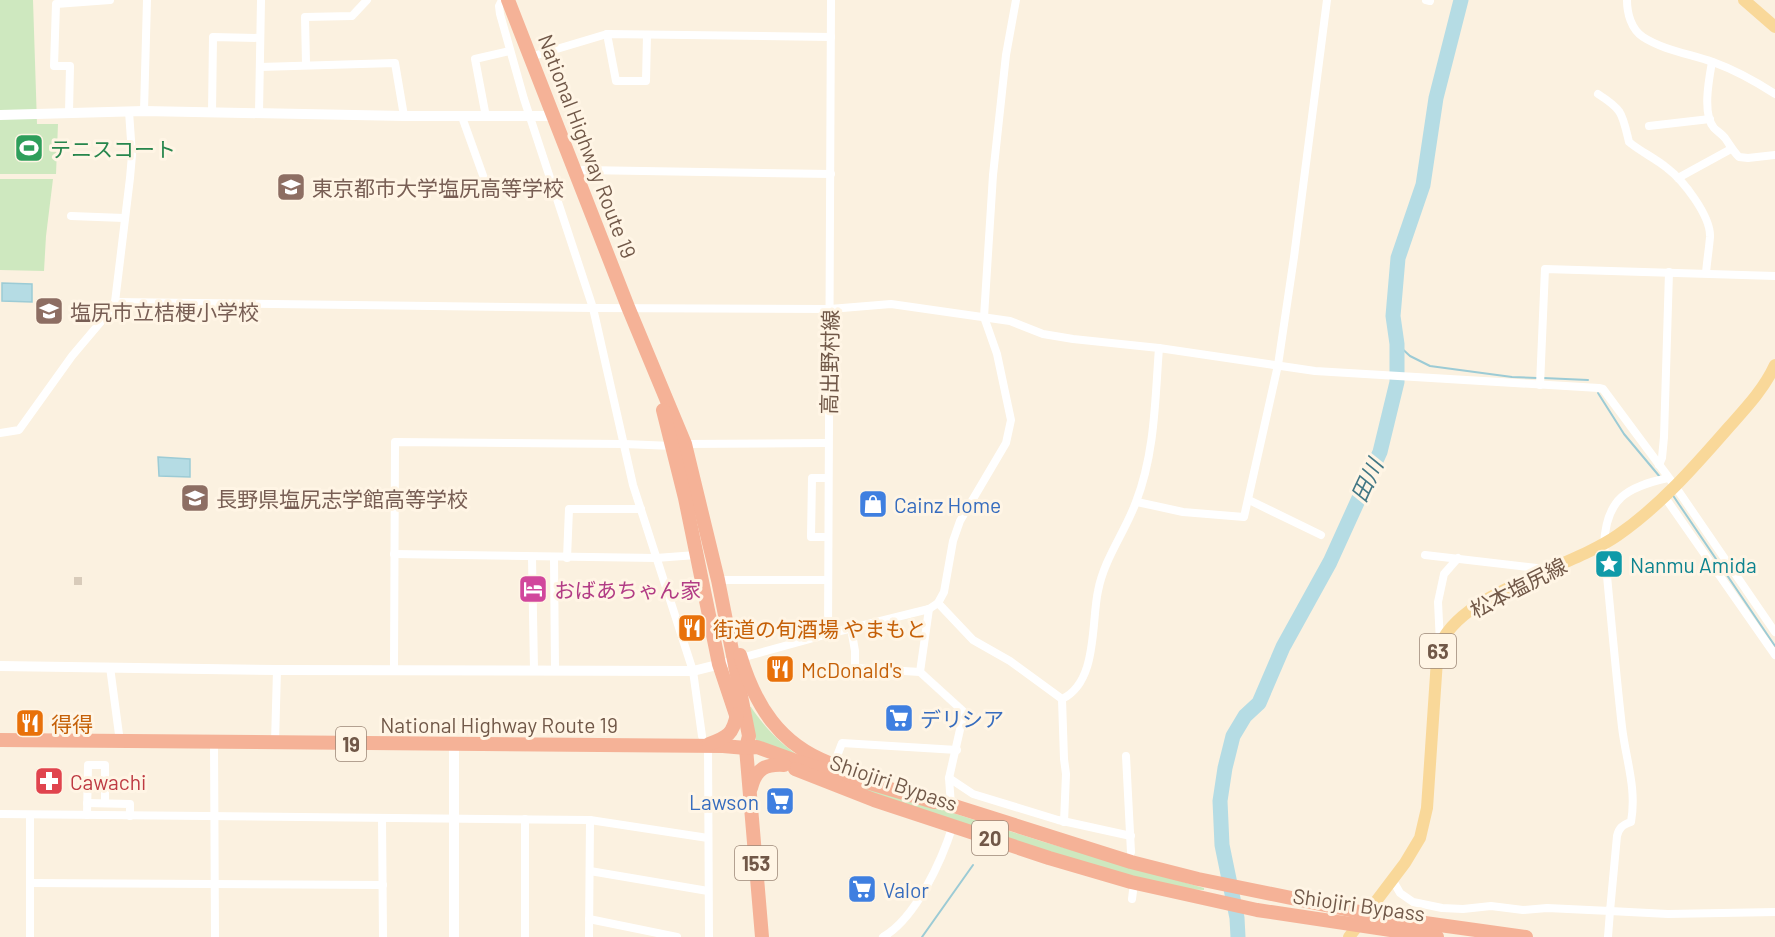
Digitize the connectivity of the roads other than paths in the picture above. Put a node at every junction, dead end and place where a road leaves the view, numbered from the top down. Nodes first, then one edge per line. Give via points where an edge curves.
1 (110, 0) edge
2 (147, 0) edge
3 (261, 0) edge
4 (367, 0) edge
5 (502, 0) edge
6 (508, 0) edge
7 (831, 0) edge
8 (1016, 0) edge
9 (1327, 0) edge
10 (1627, 0) edge
11 (1744, 0) edge
12 (1775, 27) edge
13 (608, 34) junction
14 (646, 34) junction
15 (831, 37) junction
16 (260, 38) junction
17 (510, 51) junction
18 (530, 57) junction
19 (1712, 62) junction
20 (306, 64) junction
21 (260, 67) junction
22 (1598, 94) dead end
23 (1775, 94) edge
24 (129, 111) junction
25 (144, 111) junction
26 (69, 113) junction
27 (212, 113) junction
28 (259, 113) junction
29 (0, 115) edge
30 (553, 116) junction
31 (404, 117) junction
32 (462, 117) junction
33 (486, 117) junction
34 (530, 117) junction
35 (1710, 119) junction
36 (1649, 126) dead end
37 (1731, 149) junction
38 (1775, 155) edge
39 (575, 172) junction
40 (831, 174) junction
41 (1678, 178) junction
42 (485, 181) dead end
43 (71, 216) dead end
44 (124, 218) junction
45 (1669, 272) junction
46 (1706, 273) junction
47 (1775, 276) edge
48 (115, 302) junction
49 (628, 307) junction
50 (593, 308) junction
51 (830, 309) junction
52 (984, 317) junction
53 (1159, 348) junction
54 (1278, 365) junction
55 (1775, 365) edge
56 (1540, 380) junction
57 (0, 433) edge
58 (828, 443) junction
59 (624, 444) junction
60 (679, 445) junction
61 (1659, 465) junction
62 (828, 478) junction
63 (1669, 487) junction
64 (1249, 500) junction
65 (1137, 502) junction
66 (641, 509) junction
67 (1321, 535) dead end
68 (828, 537) junction
69 (1604, 544) junction
70 (394, 554) junction
71 (712, 554) junction
72 (696, 555) junction
73 (1425, 555) dead end
74 (532, 558) junction
75 (554, 558) junction
76 (567, 558) junction
77 (656, 558) junction
78 (1458, 558) junction
79 (1549, 570) junction
80 (718, 580) junction
81 (828, 580) junction
82 (701, 582) junction
83 (938, 603) junction
84 (929, 609) junction
85 (850, 628) junction
86 (1775, 632) edge
87 (828, 634) junction
88 (1440, 643) junction
89 (1775, 655) edge
90 (737, 659) junction
91 (719, 664) junction
92 (0, 666) edge
93 (110, 667) junction
94 (394, 669) junction
95 (277, 670) junction
96 (534, 670) junction
97 (555, 670) junction
98 (693, 671) junction
99 (920, 672) junction
100 (1062, 699) junction
101 (737, 714) junction
102 (0, 740) edge
103 (214, 741) junction
104 (120, 742) junction
105 (274, 743) junction
106 (704, 743) junction
107 (454, 744) junction
108 (746, 748) junction
109 (957, 750) junction
110 (1126, 756) dead end
111 (834, 764) junction
112 (784, 765) junction
113 (949, 778) junction
114 (750, 793) junction
115 (87, 803) junction
116 (105, 803) junction
117 (945, 803) junction
118 (0, 814) edge
119 (30, 815) junction
120 (87, 815) junction
121 (130, 816) junction
122 (214, 816) junction
123 (382, 818) junction
124 (454, 818) junction
125 (525, 819) junction
126 (590, 820) junction
127 (1064, 822) junction
128 (953, 825) junction
129 (1131, 836) junction
130 (708, 838) junction
131 (1131, 852) dead end
132 (590, 871) junction
133 (1392, 879) junction
134 (30, 884) junction
135 (215, 884) junction
136 (383, 885) junction
137 (708, 891) junction
138 (1610, 911) junction
139 (1775, 912) edge
140 (1366, 913) junction
141 (589, 919) junction
142 (1353, 932) edge
143 (30, 937) edge
144 (215, 937) edge
145 (383, 937) edge
146 (454, 937) edge
147 (525, 937) edge
148 (589, 937) edge
149 (676, 937) edge
150 (709, 937) edge
151 (762, 937) edge
152 (883, 937) edge
153 (1437, 937) edge
154 (1526, 937) edge
155 (1608, 937) edge

1 - 26 street via 56,4 54,66 70,66
2 - 25 street
3 - 16 street
4 - 20 street via 352,16 305,17
5 - 17 street via 500,14
6 - 18 highway, National Highway Route 19
7 - 15 street, 高出野村線
8 - 52 street via 993,175
9 - 54 street
10 - 19 street via 1627,11 1643,37
11 - 12 main road
13 - 14 street
13 - 14 street via 616,81 646,81
13 - 18 street
14 - 15 street
15 - 40 street, 高出野村線
16 - 21 street
16 - 27 street via 213,37
17 - 33 street via 475,59
17 - 34 street
18 - 30 highway, National Highway Route 19
19 - 23 street via 1744,74
19 - 35 street
20 - 21 street
20 - 31 street via 395,63
21 - 28 street
22 - 41 street via 1622,112 1629,142
24 - 25 street
24 - 26 street
24 - 44 street via 132,155
25 - 27 street
26 - 29 street
27 - 28 street
28 - 31 street
30 - 34 street
30 - 39 highway, National Highway Route 19
31 - 32 street
32 - 33 street
32 - 42 street
33 - 34 street
34 - 50 street
35 - 36 street
35 - 37 street
37 - 38 street via 1739,158
37 - 41 street
39 - 40 street
39 - 49 highway, National Highway Route 19
40 - 51 street, 高出野村線
41 - 46 street via 1707,221 1710,235
43 - 44 street
44 - 48 street
45 - 46 street
45 - 56 street via 1545,269
45 - 61 street via 1664,437
46 - 47 street
48 - 50 street
48 - 57 street via 19,430
49 - 50 street
49 - 51 street
49 - 60 highway, National Highway Route 19
50 - 59 street
51 - 52 street via 891,304
51 - 58 street, 高出野村線
52 - 53 street via 1010,321 1043,334
52 - 83 street via 997,354 1011,420 1006,442 960,521
53 - 54 street
53 - 65 street via 1150,453
54 - 56 street via 1409,377
54 - 64 street
55 - 63 main road, 松本塩尻線 / 63 via 1759,393
56 - 61 street via 1603,389
58 - 60 street
58 - 62 street, 高出野村線
59 - 60 street
59 - 66 street
59 - 70 street via 395,442
60 - 71 highway, National Highway Route 19
60 - 72 highway, National Highway Route 19
61 - 63 street
62 - 68 street, 高出野村線
62 - 68 street via 812,478 811,537
63 - 69 main road, 松本塩尻線 / 63 via 1637,522
63 - 69 street via 1656,481 1623,494 1611,509
63 - 86 street
63 - 89 street
64 - 65 street via 1244,517 1183,512
64 - 67 street
65 - 100 street via 1106,564 1098,590 1092,648 1084,677 1070,696
66 - 76 street via 569,509
66 - 77 street
68 - 81 street, 高出野村線
69 - 79 main road, 松本塩尻線 / 63
69 - 138 street via 1622,729 1634,804 1630,822 1623,824 1617,836
70 - 74 street
70 - 94 street
71 - 72 street
71 - 80 highway, National Highway Route 19
72 - 77 street
72 - 82 highway, National Highway Route 19
73 - 78 street
74 - 75 street
74 - 96 street
75 - 76 street
75 - 97 street
76 - 77 street
77 - 98 street
78 - 79 street
78 - 88 street via 1444,574 1438,602
79 - 88 main road, 松本塩尻線 / 63 via 1476,604 1457,620
80 - 81 street
80 - 82 street
80 - 90 highway, National Highway Route 19
81 - 87 street, 高出野村線
82 - 91 highway, National Highway Route 19
83 - 84 street
83 - 100 street via 973,640
84 - 85 street
84 - 99 street
85 - 87 street
85 - 99 street via 855,668
87 - 90 street
88 - 133 main road, 松本塩尻線 / 63 via 1427,808 1420,837
90 - 91 street
90 - 108 highway via 749,736
90 - 111 highway via 767,716 801,749
91 - 98 street
91 - 101 highway, National Highway Route 19
92 - 93 street
93 - 95 street
93 - 104 street
94 - 95 street
94 - 96 street
95 - 105 street
96 - 97 street
97 - 98 street
98 - 106 street
99 - 109 street via 964,712
100 - 127 street
101 - 106 highway via 728,736
101 - 108 highway, National Highway Route 19
102 - 104 highway, National Highway Route 19 / 19
103 - 104 highway, National Highway Route 19 / 19
103 - 105 highway, National Highway Route 19 / 19
103 - 122 street
105 - 107 highway, National Highway Route 19 / 19
106 - 107 highway, National Highway Route 19 / 19
106 - 108 highway, National Highway Route 19 / 19
106 - 130 street
107 - 124 street
108 - 112 highway, Shiojiri Bypass / 20
108 - 114 highway, 153
108 - 117 highway, Shiojiri Bypass / 20 via 757,747
109 - 111 street via 842,743
109 - 113 street
110 - 129 street
111 - 117 highway
112 - 114 highway via 763,767 753,780
112 - 128 highway, Shiojiri Bypass / 20
113 - 117 street
113 - 127 street via 973,794
114 - 151 highway, 153
115 - 116 street
115 - 116 street via 88,765 105,765
115 - 120 street
116 - 121 street via 130,804
117 - 140 highway, Shiojiri Bypass / 20 via 1120,859 1256,892
118 - 119 street
119 - 120 street
119 - 134 street
120 - 121 street
121 - 122 street
122 - 123 street
122 - 135 street
123 - 124 street
123 - 136 street
124 - 125 street
124 - 146 street
125 - 126 street
125 - 147 street
126 - 130 street
126 - 132 street
127 - 129 street
128 - 142 highway, Shiojiri Bypass / 20 via 1090,870
128 - 152 street via 946,846 910,912
129 - 131 street
130 - 137 street
132 - 137 street
132 - 141 street
133 - 138 street via 1400,893 1413,902 1442,908
133 - 140 main road, 松本塩尻線 / 63
134 - 135 street
134 - 143 street
135 - 136 street
135 - 144 street
136 - 145 street
137 - 150 street
138 - 139 street
138 - 155 street
140 - 142 main road, 松本塩尻線 / 63
140 - 154 highway, Shiojiri Bypass / 20
141 - 148 street
141 - 149 street
142 - 153 highway, Shiojiri Bypass / 20

